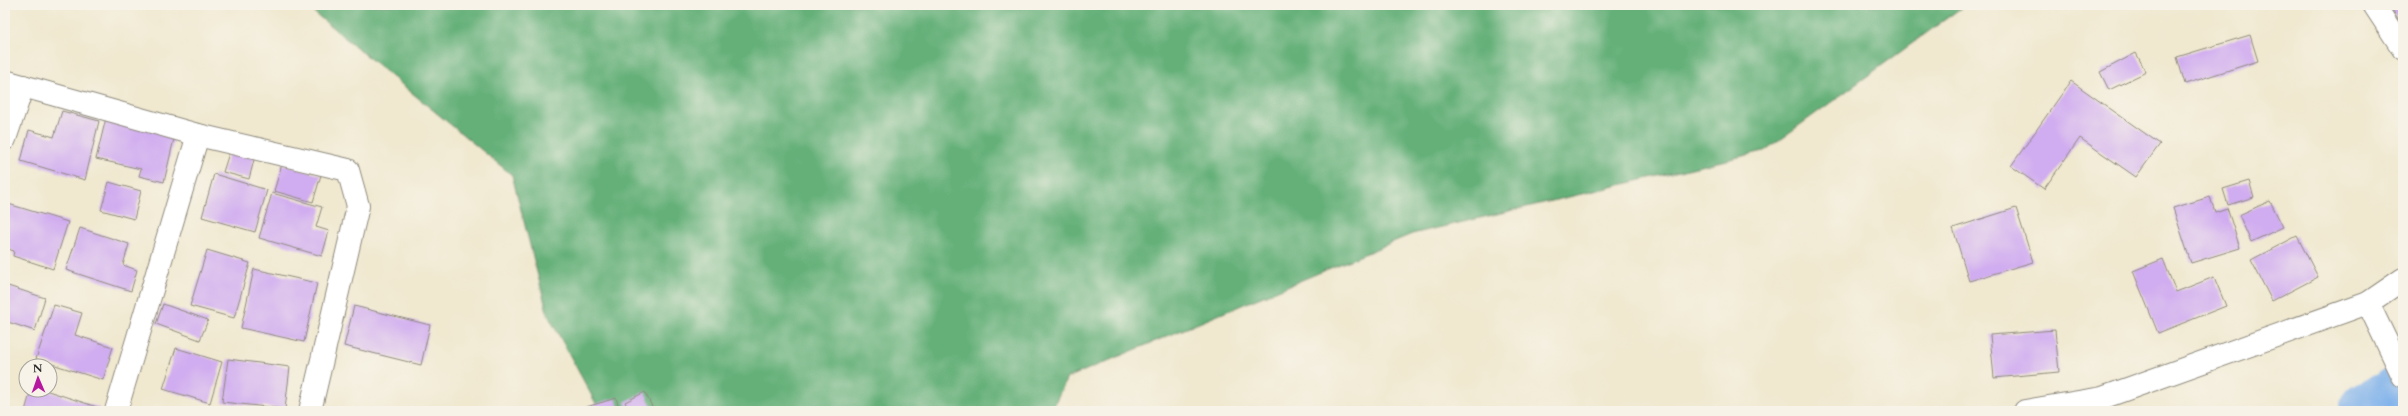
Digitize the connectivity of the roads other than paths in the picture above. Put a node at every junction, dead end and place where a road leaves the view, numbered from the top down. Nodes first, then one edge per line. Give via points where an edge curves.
1 (2374, 5) edge
2 (2403, 49) edge
3 (14, 84) edge
4 (198, 135) junction
5 (5, 139) edge
6 (2403, 279) edge
7 (2372, 312) junction
8 (2403, 376) edge
9 (116, 411) edge
10 (310, 411) edge
11 (2025, 411) edge

1 - 2 street
3 - 4 street
3 - 5 street
4 - 9 street
4 - 10 street via 348,170 358,206
6 - 7 street
7 - 8 street
7 - 11 street via 2102,398

